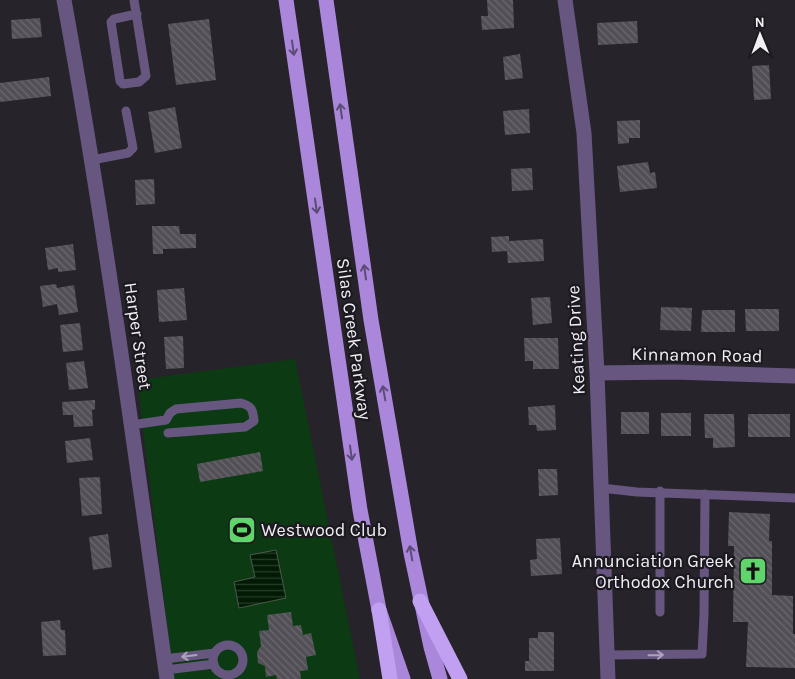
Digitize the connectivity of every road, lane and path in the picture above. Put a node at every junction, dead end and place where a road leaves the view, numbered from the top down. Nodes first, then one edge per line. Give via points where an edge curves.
1 (64, 0) edge
2 (134, 0) edge
3 (286, 0) edge
4 (326, 0) edge
5 (564, 0) edge
6 (137, 14) junction
7 (126, 111) dead end
8 (92, 160) junction
9 (597, 373) junction
10 (795, 376) edge
11 (131, 425) junction
12 (168, 433) dead end
13 (601, 488) junction
14 (660, 491) junction
15 (705, 494) junction
16 (795, 498) edge
17 (420, 601) junction
18 (380, 610) junction
19 (660, 612) dead end
20 (214, 653) junction
21 (608, 655) junction
22 (214, 664) junction
23 (166, 669) edge
24 (390, 679) edge
25 (403, 679) edge
26 (440, 679) edge
27 (460, 679) edge
28 (608, 679) edge

1 - 8 street, Harper Street
2 - 6 lane
3 -> 18 main road, Silas Creek Parkway via 352,459
17 -> 4 main road, Silas Creek Parkway via 372,320
5 - 9 street, Keating Drive via 584,133
6 - 6 lane via 146,76 139,82 124,84 120,81 111,22
7 - 8 lane via 133,148 128,153
8 - 11 street, Harper Street
9 - 10 street, Kinnamon Road
9 - 13 street, Keating Drive
11 - 12 lane via 166,420 176,409 240,403 253,411 254,421 245,427
11 - 23 street, Harper Street
13 - 14 lane
13 - 21 street, Keating Drive
14 - 15 lane
14 - 19 lane
15 - 16 lane
21 -> 15 lane via 702,654
17 - 26 main road, Silas Creek Parkway
17 - 27 highway
18 - 24 highway
18 - 25 main road, Silas Creek Parkway
20 - 22 lane
20 - 22 lane via 224,645 236,646 244,661 238,672 227,675 216,670
20 -> 23 lane
21 - 28 street, Keating Drive
22 - 23 lane

